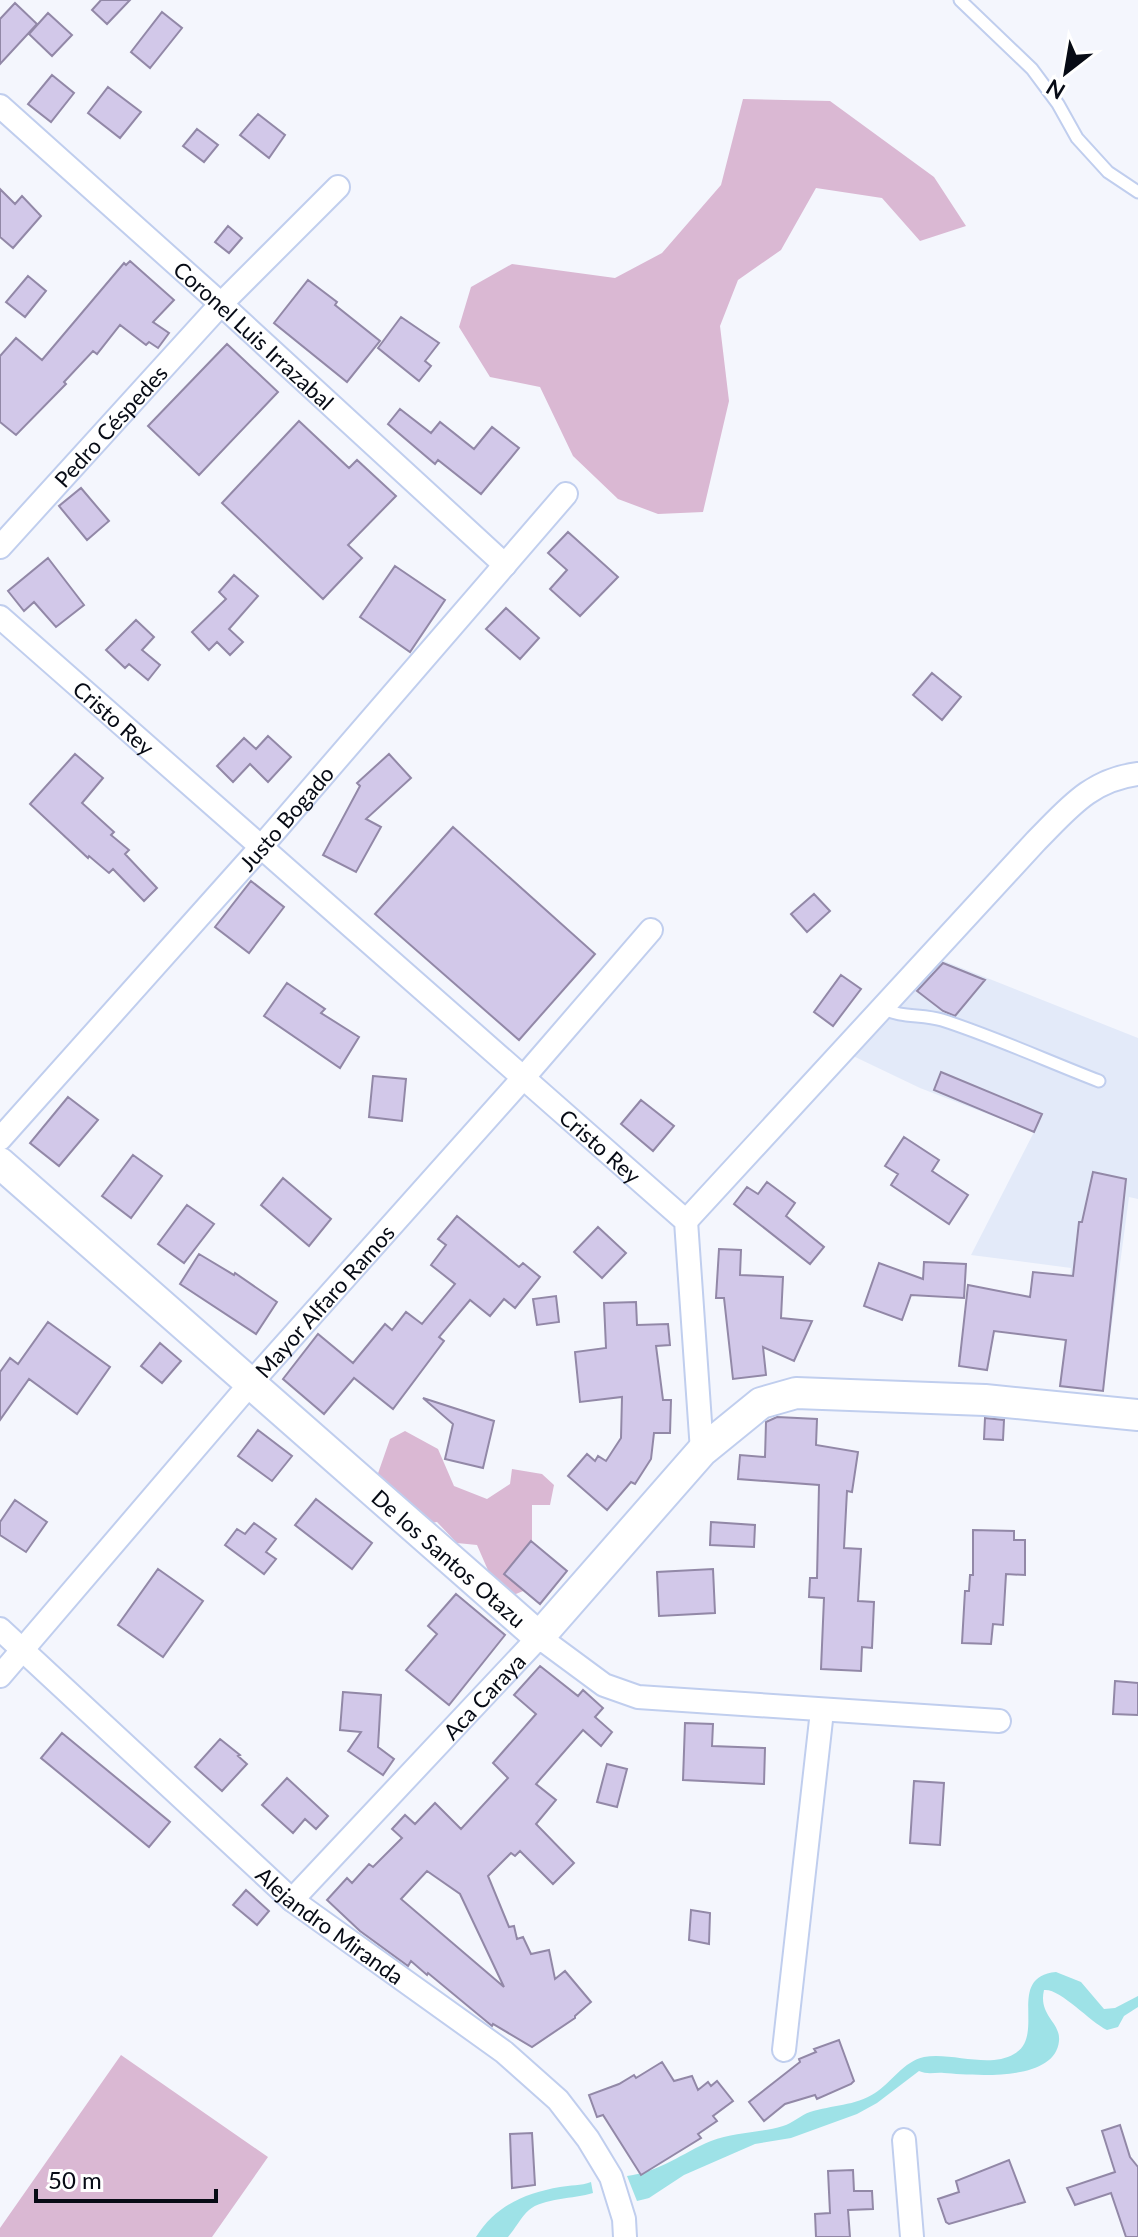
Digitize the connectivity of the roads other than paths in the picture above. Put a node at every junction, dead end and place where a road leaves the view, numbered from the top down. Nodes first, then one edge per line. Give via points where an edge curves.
1 (960, 0) edge
2 (0, 106) edge
3 (338, 187) dead end
4 (1138, 192) edge
5 (221, 304) junction
6 (566, 494) dead end
7 (0, 547) edge
8 (505, 565) junction
9 (0, 617) edge
10 (1138, 774) edge
11 (261, 847) junction
12 (651, 930) dead end
13 (882, 1008) junction
14 (524, 1077) junction
15 (1099, 1081) dead end
16 (0, 1139) edge
17 (0, 1163) edge
18 (686, 1221) junction
19 (250, 1384) junction
20 (1138, 1415) edge
21 (702, 1451) junction
22 (0, 1629) edge
23 (539, 1637) junction
24 (24, 1651) junction
25 (0, 1676) edge
26 (822, 1711) junction
27 (999, 1721) dead end
28 (292, 1900) junction
29 (784, 2050) dead end
30 (904, 2140) dead end
31 (625, 2237) edge
32 (912, 2237) edge

1 - 4 lane via 1032,69 1077,138 1108,172
2 - 5 street, Coronel Luis Irrazabal
3 - 5 street, Pedro Céspedes
5 - 7 street, Pedro Céspedes
5 - 8 street, Coronel Luis Irrazabal
6 - 8 street, Justo Bogado
8 - 11 street, Justo Bogado
9 - 11 street, Cristo Rey
10 - 13 street via 1083,793
11 - 14 street, Cristo Rey
11 - 16 street, Justo Bogado
12 - 14 street, Mayor Alfaro Ramos
13 - 15 lane via 957,1025
13 - 18 street
14 - 18 street, Cristo Rey
14 - 19 street, Mayor Alfaro Ramos
17 - 19 street, De los Santos Otazu
18 - 21 street
19 - 23 street, De los Santos Otazu
19 - 24 street, Mayor Alfaro Ramos
20 - 21 street via 985,1400 796,1393 761,1403
21 - 23 street, Aca Caraya
22 - 24 street, Alejandro Miranda
23 - 26 street, De los Santos Otazu via 604,1685 638,1697
23 - 28 street, Aca Caraya
24 - 25 street, Mayor Alfaro Ramos
24 - 28 street, Alejandro Miranda
26 - 27 street, De los Santos Otazu
26 - 29 street
28 - 31 street, Alejandro Miranda via 504,2052 558,2100 611,2177
30 - 32 street

